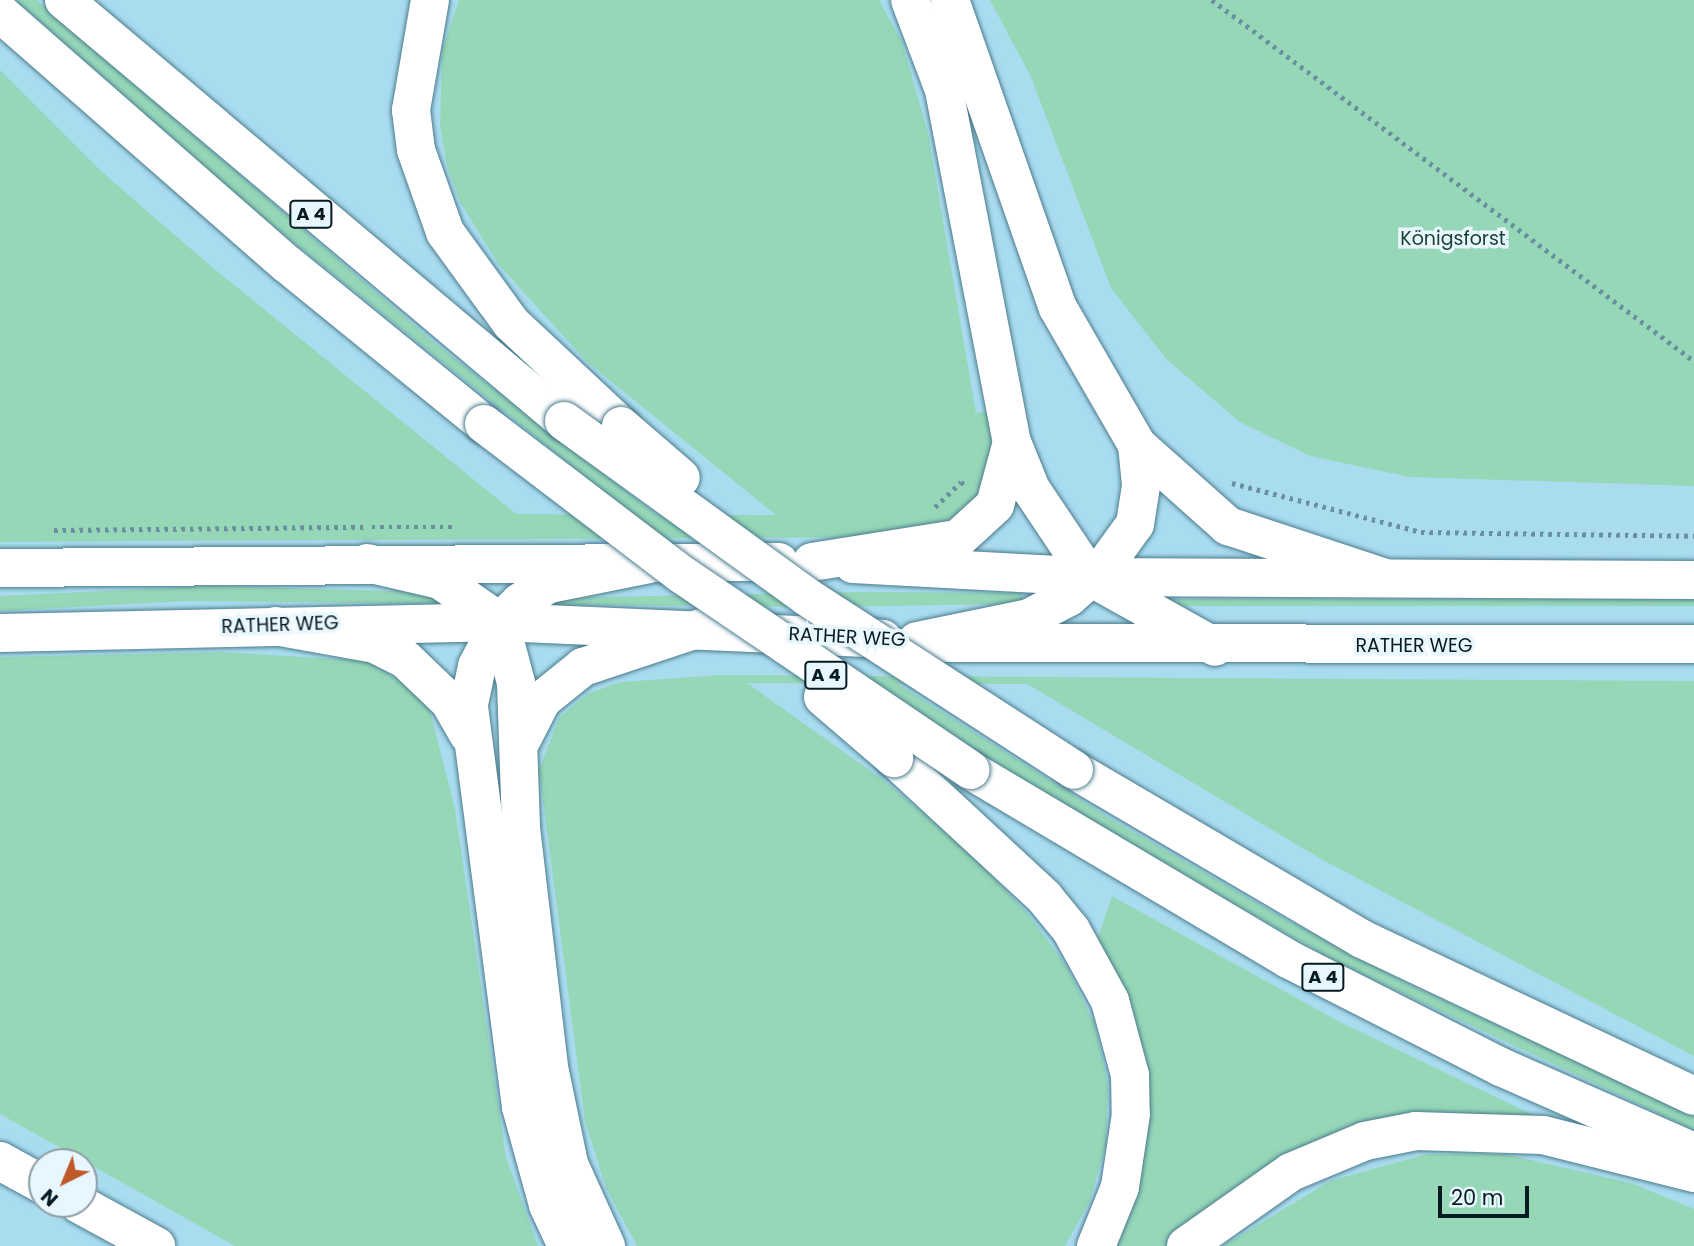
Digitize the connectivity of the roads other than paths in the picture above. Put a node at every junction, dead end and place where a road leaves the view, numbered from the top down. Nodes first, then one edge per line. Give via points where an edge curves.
1 (64, 0) edge
2 (430, 0) edge
3 (910, 0) edge
4 (950, 0) edge
5 (0, 13) edge
6 (1012, 442) junction
7 (1137, 445) junction
8 (367, 563) junction
9 (0, 568) edge
10 (672, 572) junction
11 (1382, 577) junction
12 (1090, 578) junction
13 (809, 579) junction
14 (1694, 580) edge
15 (500, 622) junction
16 (275, 626) junction
17 (700, 628) junction
18 (0, 633) edge
19 (917, 641) junction
20 (1694, 644) edge
21 (1215, 647) junction
22 (469, 735) junction
23 (515, 754) junction
24 (1694, 1096) edge
25 (1694, 1152) edge
26 (0, 1161) edge
27 (1694, 1173) edge
28 (28, 1176) edge
29 (98, 1214) edge
30 (156, 1246) edge
31 (567, 1246) edge
32 (607, 1246) edge
33 (1096, 1246) edge
34 (1186, 1246) edge

1 - 13 main road, A 4, bridge via 397,287 564,421
2 - 13 main road, bridge via 411,110 416,150 445,232 512,323 621,426
3 - 6 main road via 944,90
4 - 7 main road via 1058,308
5 - 10 main road, A 4, bridge via 277,256
6 - 12 main road via 1047,521
6 - 13 main road via 995,505 958,539
7 - 11 main road via 1227,526
7 - 12 main road via 1141,485 1135,524
8 - 9 main road
8 - 10 main road
8 - 15 main road via 440,580
10 - 13 main road
10 - 15 main road via 549,584
10 - 25 main road, A 4, bridge via 970,770 1312,972 1501,1067
10 - 33 main road, bridge via 894,758 1044,897 1071,930 1110,1001 1128,1062 1131,1114 1120,1187
11 - 12 main road
11 - 14 main road
12 - 13 main road
12 - 19 main road via 1029,618
12 - 21 main road
13 - 24 main road, A 4, bridge via 1074,769 1352,933
15 - 16 main road, RATHER WEG
15 - 17 main road, RATHER WEG
15 - 22 main road via 477,666
15 - 23 main road via 516,684
16 - 18 main road, RATHER WEG
16 - 22 main road via 374,644 405,659 449,701
17 - 19 main road, RATHER WEG
17 - 23 main road via 583,667 542,700
19 - 21 main road, RATHER WEG
20 - 21 main road, RATHER WEG
22 - 31 main road via 521,1107 548,1205
23 - 32 main road via 549,1067 569,1164
26 - 28 main road
27 - 34 main road via 1543,1135 1416,1131 1365,1142 1291,1172
29 - 30 main road

